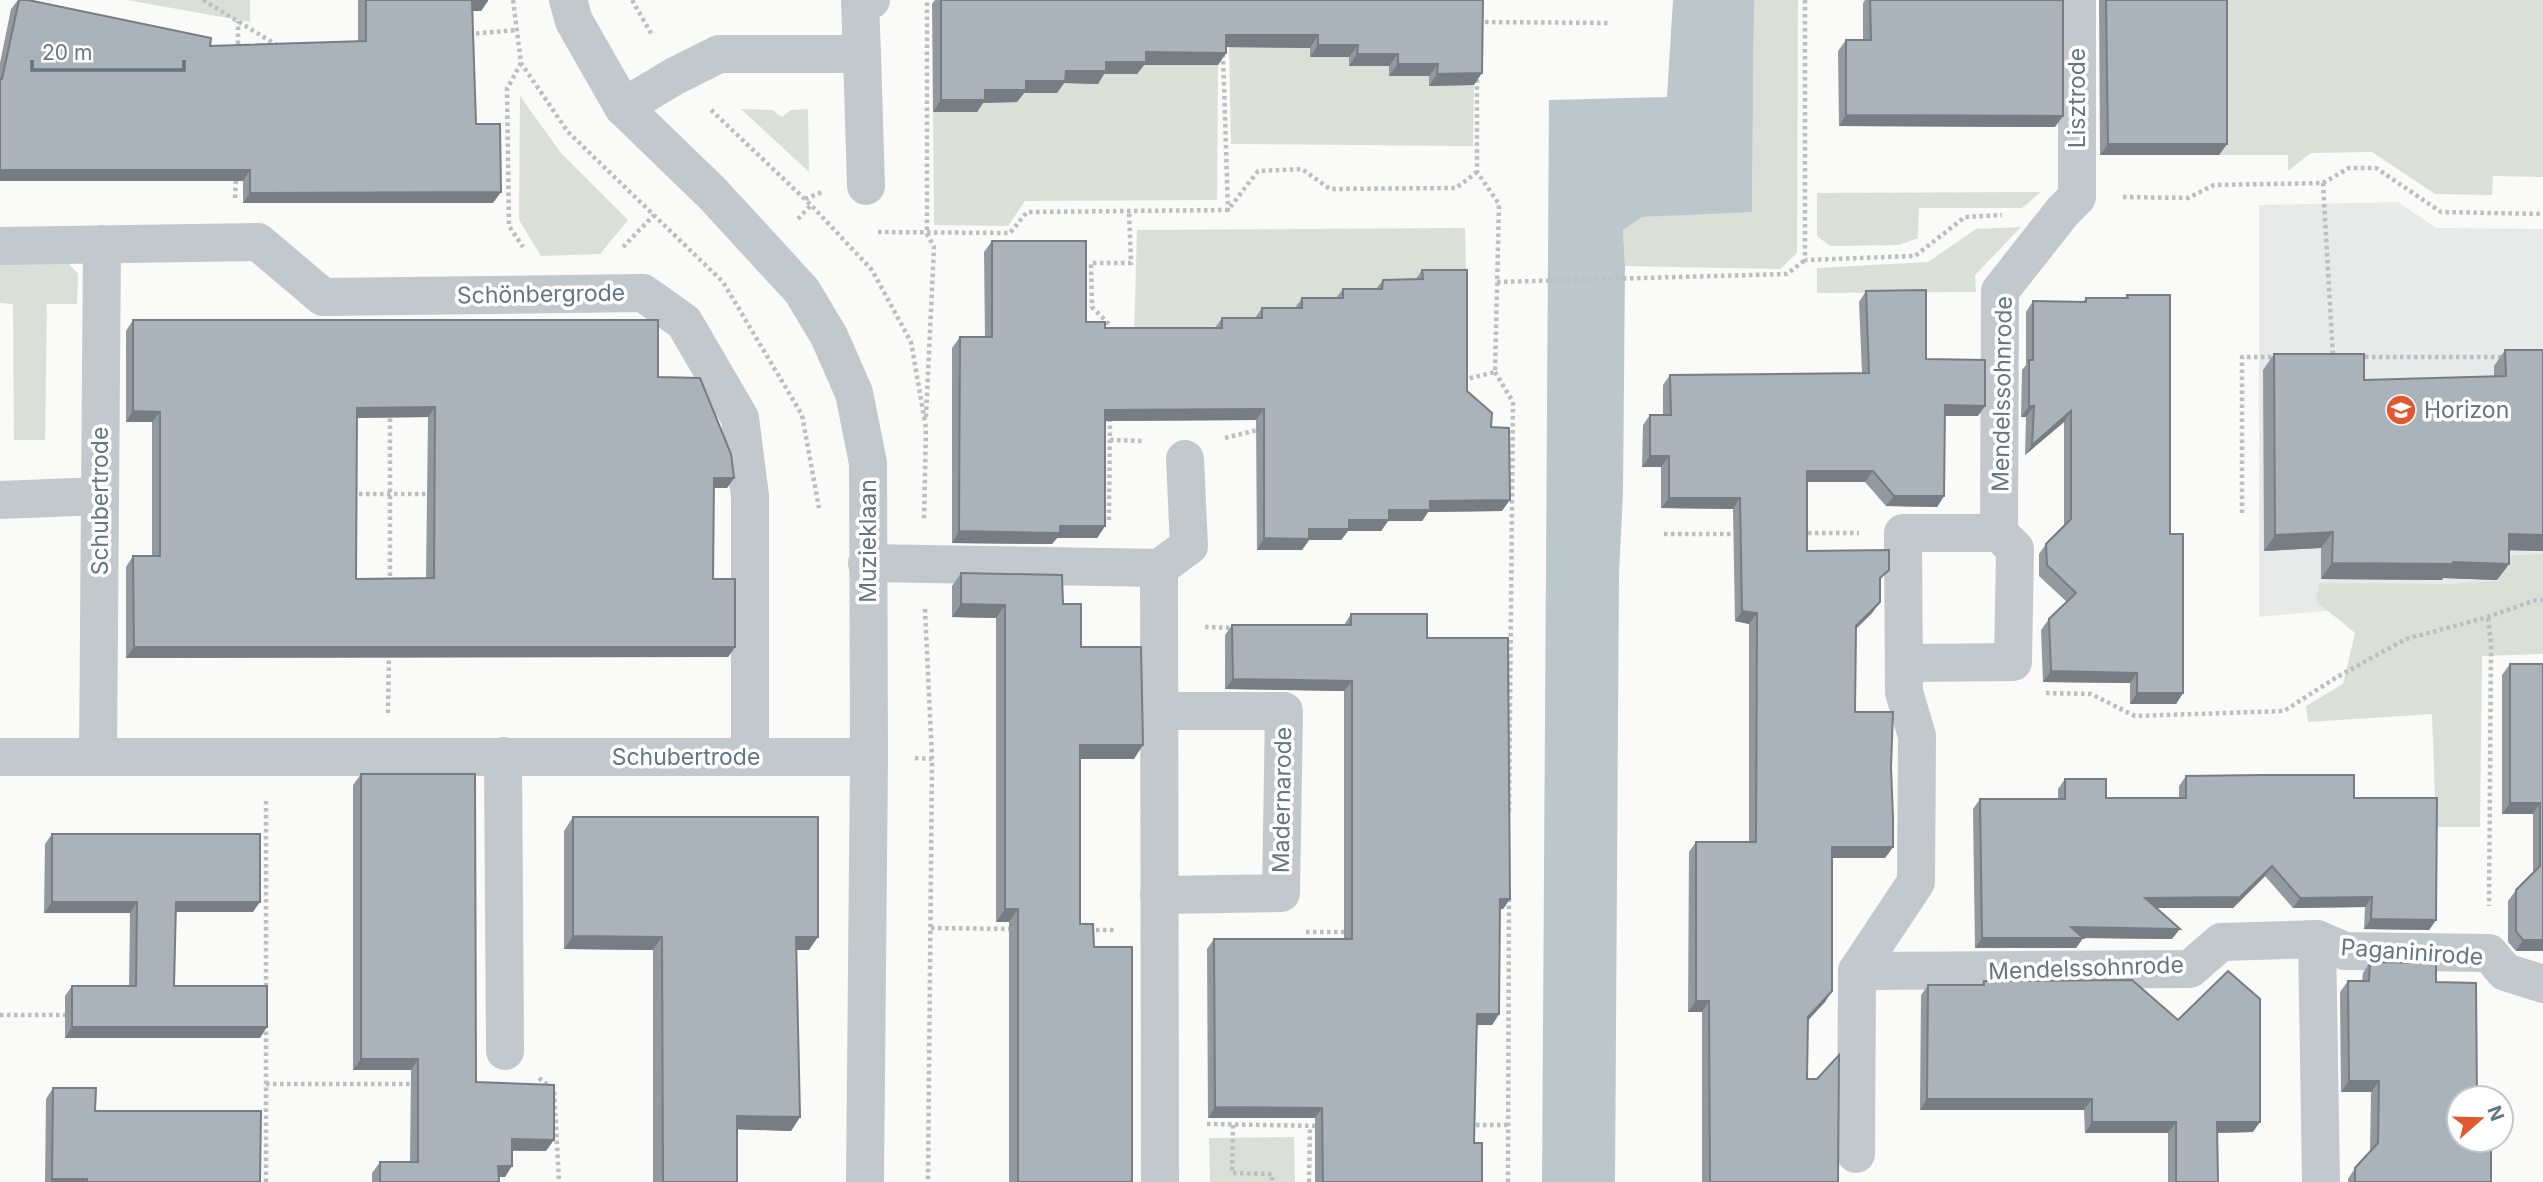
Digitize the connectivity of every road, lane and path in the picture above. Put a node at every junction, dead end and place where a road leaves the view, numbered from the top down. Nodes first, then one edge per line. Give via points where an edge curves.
1 (204, 0) edge
2 (568, 0) edge
3 (871, 0) edge
4 (927, 0) edge
5 (1805, 0) edge
6 (2077, 0) edge
7 (1477, 11) edge
8 (238, 20) junction
9 (1477, 22) junction
10 (1611, 23) dead end
11 (517, 30) dead end
12 (463, 35) edge
13 (1477, 36) edge
14 (286, 51) edge
15 (1223, 53) edge
16 (862, 54) junction
17 (237, 62) edge
18 (521, 63) dead end
19 (1477, 77) edge
20 (623, 107) junction
21 (1476, 172) junction
22 (236, 173) edge
23 (2323, 183) junction
24 (866, 186) dead end
25 (2070, 204) junction
26 (1129, 211) junction
27 (1228, 211) junction
28 (2543, 214) edge
29 (835, 231) dead end
30 (845, 231) dead end
31 (865, 232) dead end
32 (926, 234) junction
33 (234, 242) junction
34 (102, 244) junction
35 (0, 246) edge
36 (1805, 260) junction
37 (1497, 282) junction
38 (528, 294) junction
39 (1109, 337) edge
40 (2281, 357) edge
41 (2320, 357) edge
42 (2333, 357) junction
43 (2517, 358) edge
44 (1495, 372) junction
45 (1455, 382) edge
46 (390, 401) edge
47 (1110, 414) edge
48 (1267, 427) edge
49 (926, 428) dead end
50 (1185, 459) joint
51 (340, 494) edge
52 (391, 494) junction
53 (432, 494) edge
54 (100, 496) junction
55 (0, 499) edge
56 (2242, 513) dead end
57 (1797, 533) edge
58 (1903, 533) junction
59 (2000, 533) junction
60 (1664, 534) dead end
61 (1744, 534) edge
62 (867, 563) junction
63 (1108, 568) junction
64 (1159, 568) junction
65 (390, 590) edge
66 (2543, 600) edge
67 (2488, 617) junction
68 (1159, 626) junction
69 (1247, 629) edge
70 (389, 646) edge
71 (2013, 662) junction
72 (1904, 663) junction
73 (1158, 711) junction
74 (388, 756) junction
75 (503, 756) junction
76 (0, 757) edge
77 (98, 757) junction
78 (266, 757) junction
79 (750, 757) junction
80 (869, 757) junction
81 (1509, 821) edge
82 (1509, 890) edge
83 (1159, 895) junction
84 (2317, 939) junction
85 (1508, 944) junction
86 (1497, 945) edge
87 (2489, 953) junction
88 (1857, 971) junction
89 (2543, 984) edge
90 (266, 1002) edge
91 (0, 1015) edge
92 (80, 1015) edge
93 (266, 1015) edge
94 (505, 1051) joint
95 (266, 1084) junction
96 (428, 1084) edge
97 (1160, 1124) junction
98 (1233, 1125) junction
99 (1468, 1125) edge
100 (1508, 1125) junction
101 (1310, 1126) junction
102 (1323, 1126) edge
103 (1856, 1154) dead end
104 (266, 1182) edge
105 (559, 1182) edge
106 (865, 1182) edge
107 (1160, 1182) edge
108 (1272, 1182) edge
109 (1309, 1182) edge
110 (1508, 1182) edge
111 (2321, 1182) edge

1 - 8 path
2 - 20 street, Muzieklaan via 574,21
3 - 16 street via 860,2
4 - 32 path
5 - 36 path
6 - 25 street, Lisztrode
7 - 9 path
8 - 14 path
8 - 17 path
9 - 10 path
9 - 13 path
11 - 12 path
15 - 27 path
16 - 20 street via 719,54
16 - 24 street
18 - 38 path via 507,89 509,226 528,256
19 - 21 path
20 - 62 street, Muzieklaan via 712,193 802,291 830,336 854,393 868,463
21 - 27 path via 1456,188 1330,189 1302,169 1258,171
21 - 37 path via 1499,204
22 - 33 path
23 - 25 path via 2214,185 2188,198
23 - 28 path via 2350,168 2376,168 2441,212
23 - 42 path
25 - 36 path via 1965,217 1915,256
25 - 59 street, Mendelssohnrode via 2000,291
26 - 27 path
26 - 32 path via 1027,212 1010,233
26 - 39 path via 1131,263 1091,263 1092,307 1109,324
29 - 30 path
31 - 32 path
32 - 49 path via 934,247
33 - 34 street, Schönbergrode
33 - 38 street, Schönbergrode via 258,242 323,297
34 - 35 street, Schönbergrode
34 - 54 street, Schubertrode
36 - 37 path via 1787,274
37 - 44 path
38 - 79 street, Schönbergrode via 643,293 684,322 740,418 750,496
40 - 56 path via 2242,357
41 - 42 path
42 - 43 path
44 - 45 path
44 - 81 path via 1513,402
46 - 52 path
47 - 63 path
48 - 50 path via 1200,444
50 - 64 street via 1189,546
51 - 52 path
52 - 53 path
52 - 65 path
54 - 55 street
54 - 77 street, Schubertrode
57 - 58 path
58 - 59 street
58 - 72 street
59 - 71 street, Mendelssohnrode via 2015,549
60 - 61 path
62 - 63 street
62 - 80 street, Muzieklaan
63 - 64 street
64 - 68 street
66 - 67 path
67 - 71 path via 2406,639 2284,711 2135,716 2091,694 2034,693
67 - 87 path
68 - 69 path
68 - 73 street
70 - 74 path
71 - 72 street
72 - 88 street via 1904,692 1917,736 1916,882
73 - 83 street
73 - 83 street, Madernarode via 1284,711 1280,893
74 - 75 street, Schubertrode
74 - 78 street, Schubertrode
75 - 79 street, Schubertrode
75 - 94 street
76 - 77 street, Schubertrode
77 - 78 street, Schubertrode
78 - 90 path
79 - 80 street, Schubertrode
80 - 106 street, Muzieklaan
82 - 85 path
83 - 97 street
84 - 87 street, Paganinirode via 2344,951
84 - 88 street, Mendelssohnrode via 2221,942 2190,969
84 - 111 street
85 - 86 path
85 - 100 path
87 - 89 street, Paganinirode via 2505,972
88 - 103 street
91 - 92 path
93 - 95 path
94 - 105 path via 554,1090
95 - 96 path
95 - 104 path
97 - 98 path
97 - 107 street
98 - 101 path
98 - 108 path via 1231,1174 1272,1174
99 - 100 path
100 - 110 path
101 - 102 path
101 - 109 path

